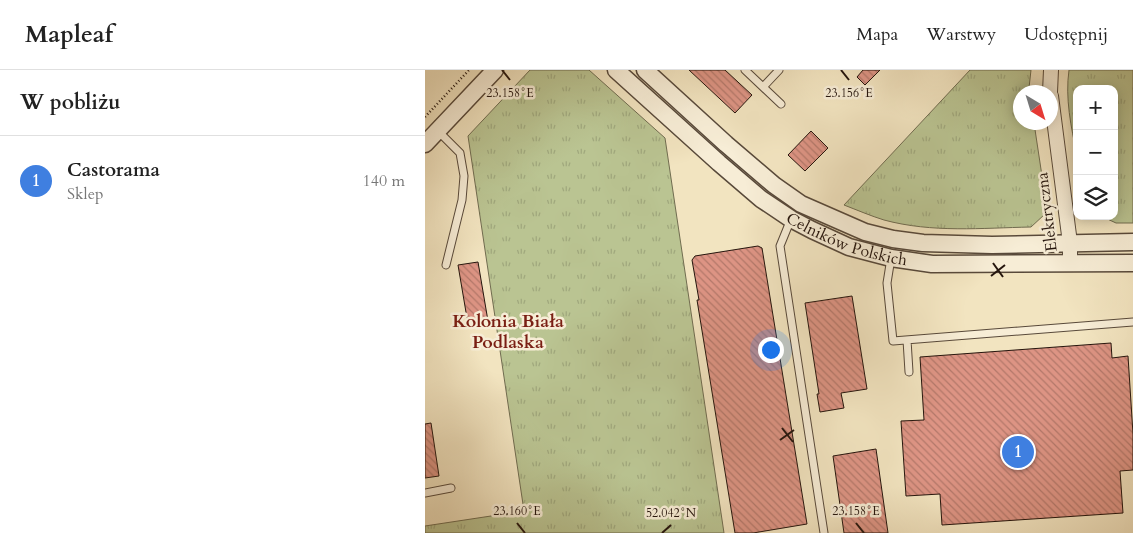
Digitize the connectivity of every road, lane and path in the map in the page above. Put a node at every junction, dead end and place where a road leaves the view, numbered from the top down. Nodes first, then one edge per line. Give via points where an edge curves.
1 (469, 70) edge
2 (495, 70) edge
3 (616, 70) edge
4 (645, 70) edge
5 (745, 70) edge
6 (779, 70) edge
7 (1051, 70) edge
8 (1050, 85) edge
9 (763, 87) junction
10 (781, 104) dead end
11 (425, 117) edge
12 (1055, 130) edge
13 (438, 131) junction
14 (425, 144) edge
15 (801, 204) junction
16 (791, 219) junction
17 (1133, 242) edge
18 (1070, 243) junction
19 (891, 258) junction
20 (1133, 263) edge
21 (1071, 264) junction
22 (446, 265) dead end
23 (1133, 322) edge
24 (907, 340) junction
25 (909, 372) dead end
26 (451, 488) dead end
27 (425, 493) edge
28 (823, 533) edge

1 - 11 path
2 - 13 street
3 - 16 street, Celników Polskich via 761,199
4 - 15 street, Celników Polskich via 774,186
5 - 9 lane
6 - 9 lane
7 - 8 street, Elektryczna
9 - 10 lane
12 - 18 street, Elektryczna
13 - 14 street
13 - 22 lane via 460,153 464,176 462,200
15 - 16 street
15 - 18 street, Celników Polskich via 865,232 893,239 923,243
16 - 19 street, Celników Polskich via 849,247
16 - 28 lane via 780,246
17 - 18 street, Celników Polskich
18 - 21 street, Elektryczna
19 - 21 street, Celników Polskich via 932,264
19 - 24 lane via 887,283 893,341
20 - 21 street, Celników Polskich
23 - 24 lane
24 - 25 lane
26 - 27 lane

